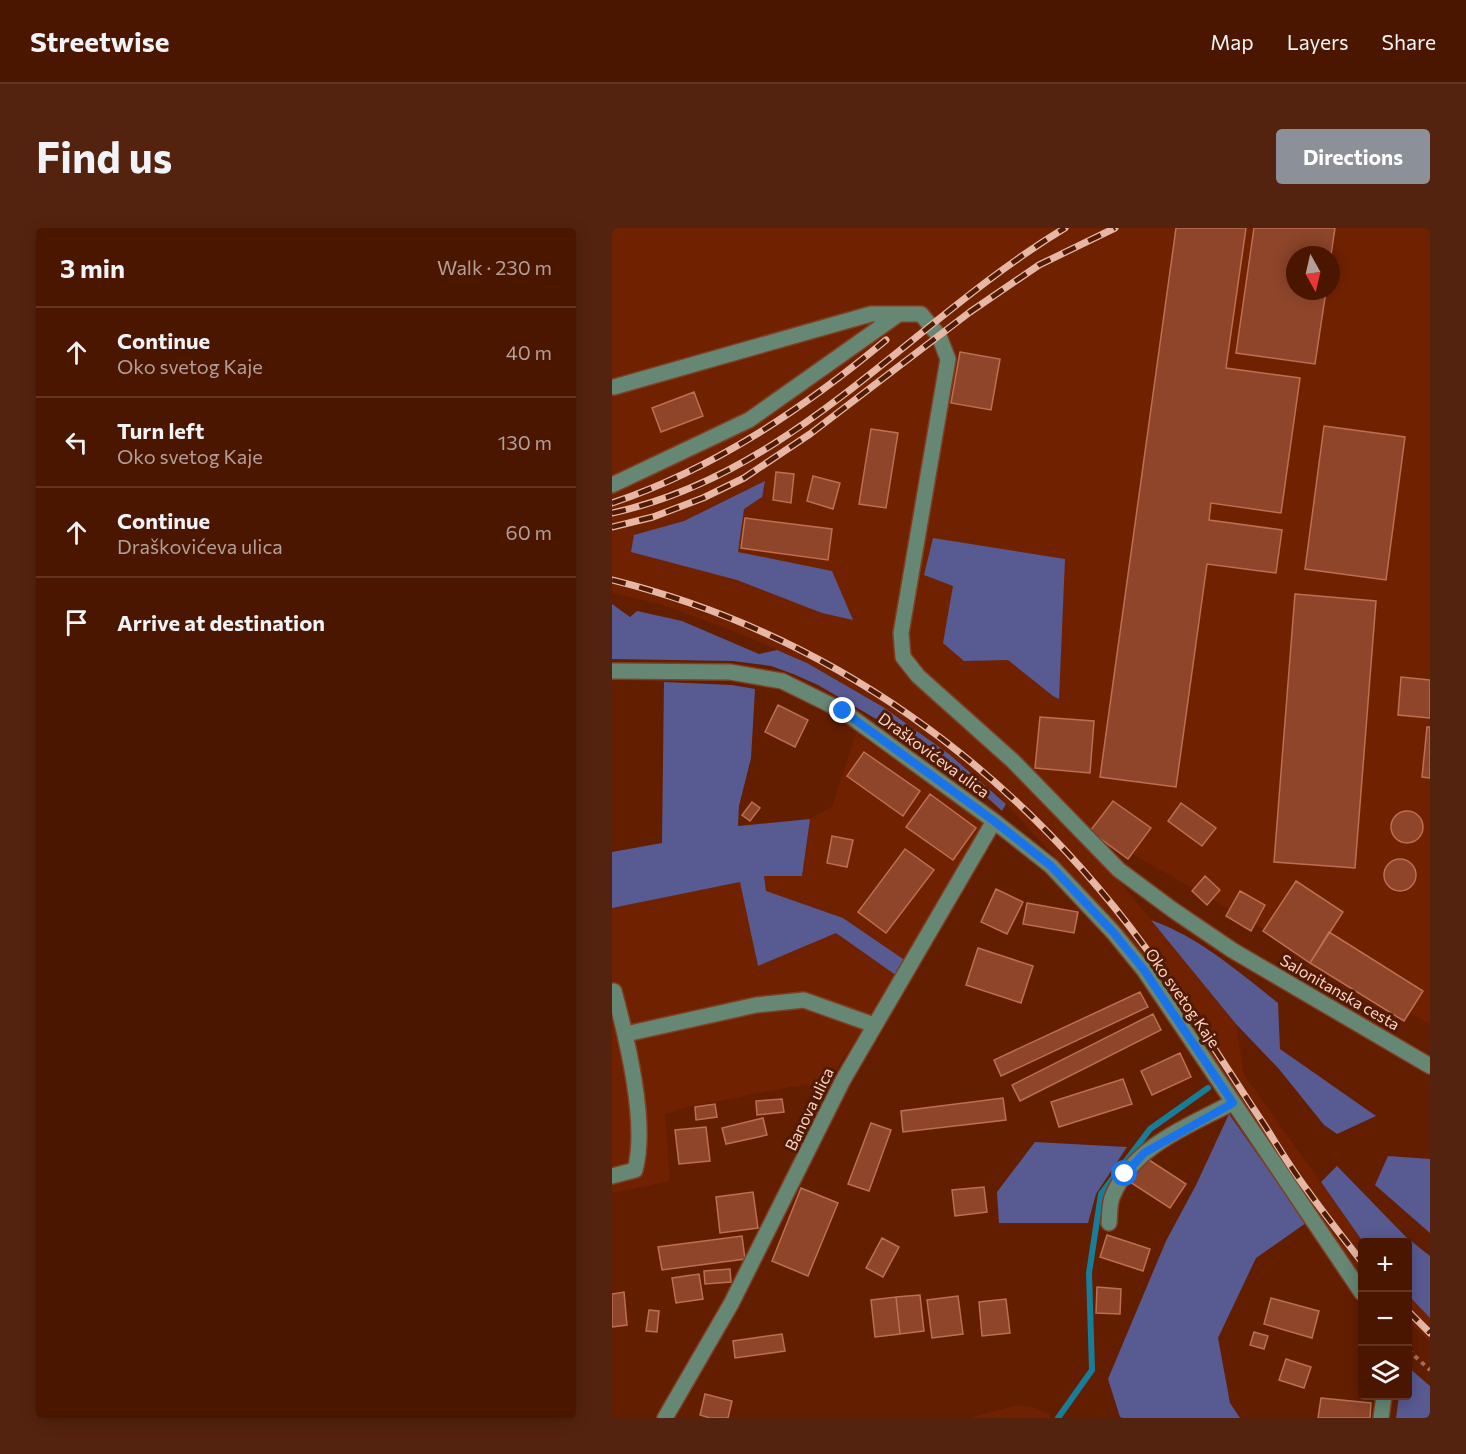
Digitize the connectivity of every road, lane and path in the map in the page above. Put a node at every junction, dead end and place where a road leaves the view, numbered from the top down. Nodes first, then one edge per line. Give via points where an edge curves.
1 (899, 314) junction
2 (614, 387) dead end
3 (612, 485) edge
4 (612, 671) edge
5 (994, 821) junction
6 (612, 992) edge
7 (874, 1025) junction
8 (626, 1034) junction
9 (1430, 1066) edge
10 (1233, 1103) junction
11 (612, 1176) edge
12 (1109, 1223) dead end
13 (1361, 1292) edge
14 (1412, 1354) edge
15 (1430, 1370) edge
16 (1383, 1400) edge
17 (666, 1418) edge
18 (1381, 1418) edge

1 - 2 street via 871,314
1 - 3 street via 749,420
1 - 9 street, Salonitanska cesta via 921,314 939,336 948,359 901,633 903,657 1013,761 1119,870 1232,950
4 - 5 street, Draškovićeva ulica via 730,672 782,681 843,711
5 - 7 street, Banova ulica
5 - 10 street, Oko svetog Kaje via 1051,866 1113,932 1144,970
6 - 8 street
7 - 8 street via 804,1000 756,1005
7 - 17 street, Banova ulica via 731,1304
8 - 11 street via 639,1154 634,1170
10 - 12 street via 1144,1153 1125,1174 1112,1197
10 - 13 street, Oko svetog Kaje
14 - 15 path
16 - 18 street

